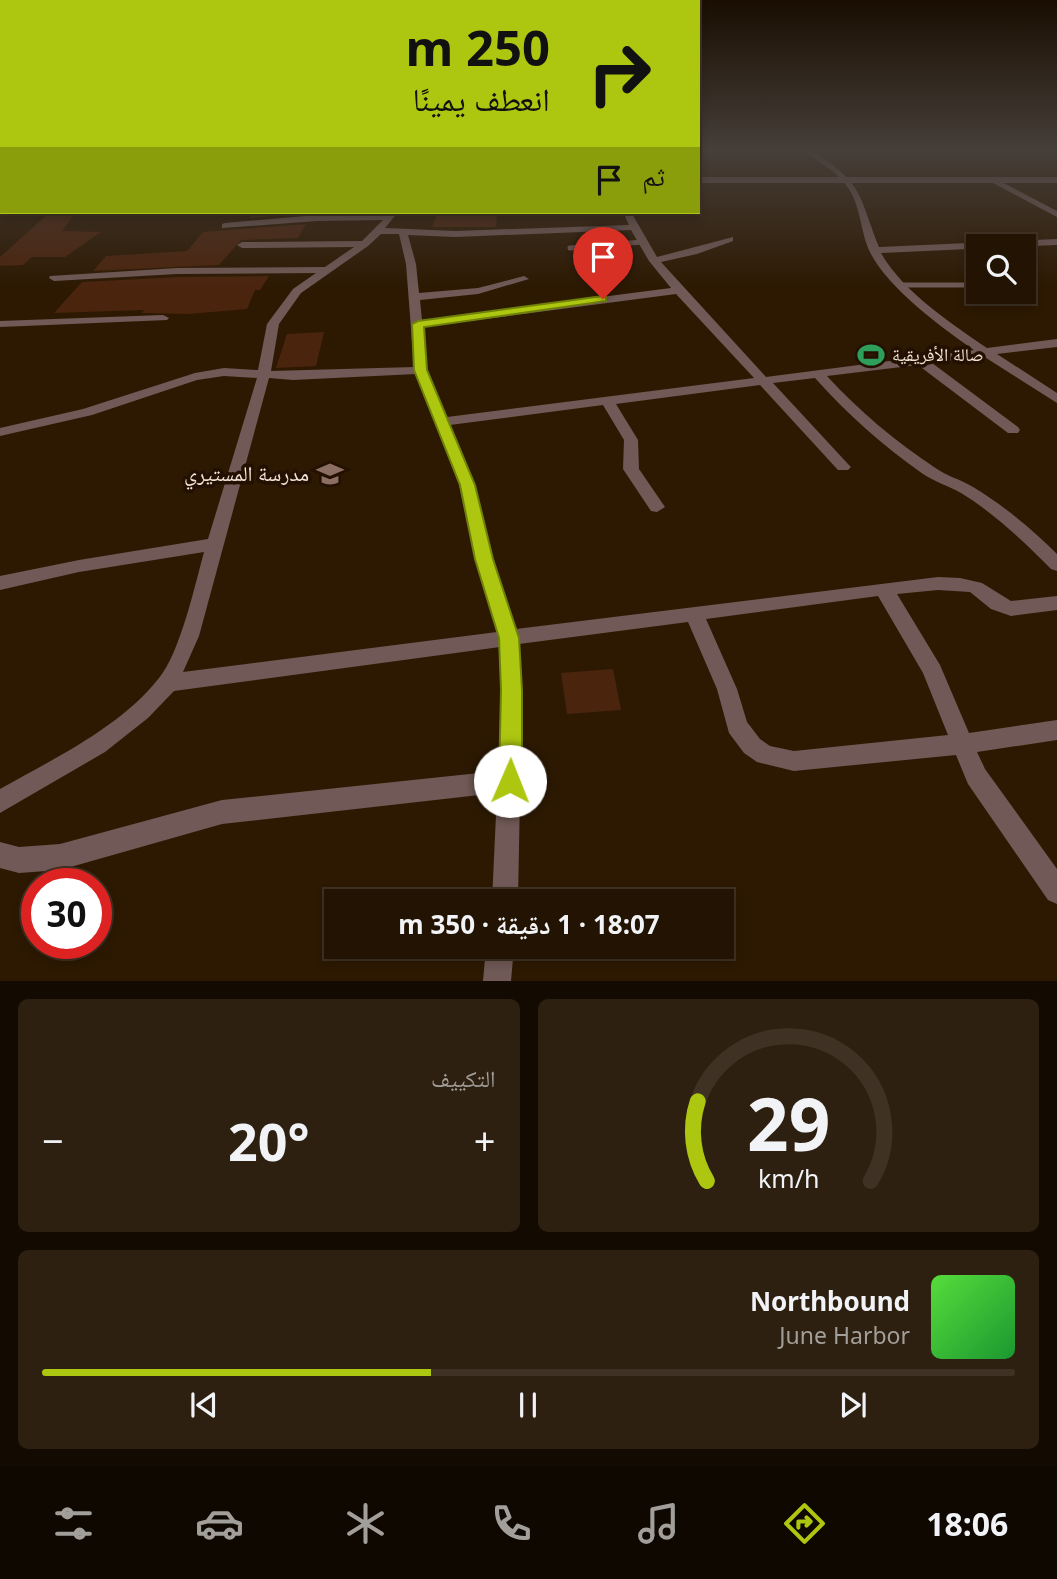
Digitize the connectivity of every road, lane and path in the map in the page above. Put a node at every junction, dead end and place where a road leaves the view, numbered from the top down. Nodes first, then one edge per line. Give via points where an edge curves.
1 (856, 197) edge
2 (1025, 197) edge
3 (628, 214) edge
4 (1057, 214) edge
5 (319, 215) edge
6 (388, 220) edge
7 (225, 226) dead end
8 (634, 227) junction
9 (403, 232) junction
10 (730, 239) dead end
11 (642, 242) junction
12 (1057, 242) edge
13 (365, 244) junction
14 (242, 245) dead end
15 (570, 248) dead end
16 (874, 250) junction
17 (654, 261) junction
18 (325, 270) junction
19 (54, 278) dead end
20 (524, 279) dead end
21 (902, 285) junction
22 (966, 285) edge
23 (680, 290) junction
24 (414, 297) junction
25 (163, 318) dead end
26 (0, 324) edge
27 (418, 324) junction
28 (1057, 343) edge
29 (987, 352) junction
30 (919, 359) junction
31 (421, 370) junction
32 (817, 373) junction
33 (264, 374) junction
34 (762, 381) junction
35 (1057, 399) edge
36 (607, 400) junction
37 (443, 422) junction
38 (1013, 430) dead end
39 (0, 432) edge
40 (843, 467) dead end
41 (657, 507) dead end
42 (215, 544) junction
43 (1057, 565) edge
44 (0, 583) edge
45 (883, 589) junction
46 (1057, 603) edge
47 (695, 615) junction
48 (509, 638) junction
49 (168, 683) junction
50 (1057, 730) edge
51 (962, 744) junction
52 (510, 781) junction
53 (0, 802) edge
54 (0, 855) edge
55 (506, 889) edge
56 (1057, 891) edge
57 (499, 959) edge
58 (497, 981) edge

1 - 16 street
2 - 4 street
3 - 8 street
5 - 6 street
5 - 7 street
6 - 9 street
6 - 13 street
8 - 9 street
8 - 11 street
9 - 24 street
10 - 17 street
11 - 15 lane
11 - 17 street
12 - 16 street
13 - 14 street
13 - 18 street
16 - 21 street
17 - 23 street
18 - 19 street
18 - 33 street via 278,313
20 - 24 street via 478,291
21 - 22 lane
21 - 29 street via 944,325
23 - 27 street
23 - 34 street
24 - 27 street
25 - 26 street
27 - 31 street
28 - 29 street
29 - 30 street
29 - 35 street
30 - 32 street
30 - 38 street
31 - 33 street
31 - 37 street
32 - 34 street
32 - 43 street via 883,438 932,474 974,495
33 - 39 street via 195,377 97,409
33 - 42 street
34 - 36 street
34 - 40 street
36 - 37 street
36 - 41 street via 631,440 631,469
37 - 48 street via 467,485
42 - 44 street
42 - 49 street via 189,636
45 - 46 street via 964,585 983,590 1009,608
45 - 47 street
45 - 51 street via 933,671
47 - 48 street
47 - 51 street via 727,689 737,726 751,746 765,755 794,761
48 - 49 street
48 - 52 street
49 - 53 street via 97,745
50 - 51 street
51 - 56 street via 976,776
52 - 54 street via 222,813 60,857 19,860
52 - 55 street
57 - 58 street

